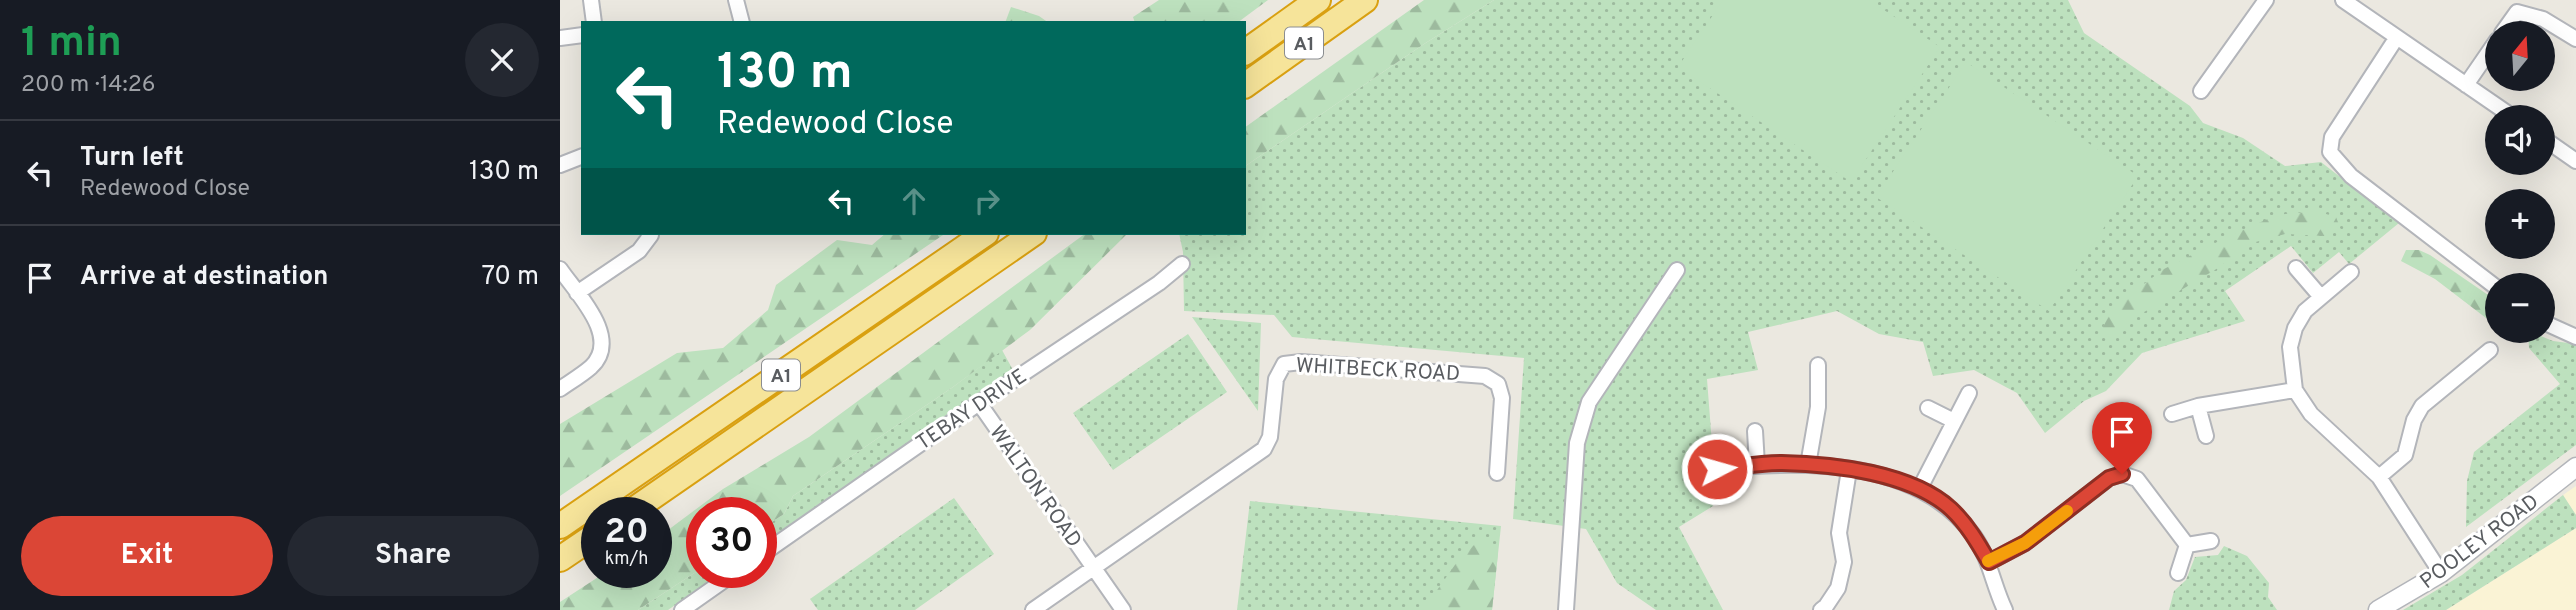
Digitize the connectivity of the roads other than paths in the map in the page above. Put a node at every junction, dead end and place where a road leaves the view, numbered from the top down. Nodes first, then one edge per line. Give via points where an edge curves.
1 (592, 0) edge
2 (736, 0) edge
3 (1318, 0) edge
4 (1365, 0) edge
5 (2266, 0) edge
6 (2343, 0) edge
7 (2513, 6) edge
8 (594, 21) edge
9 (741, 21) edge
10 (581, 35) edge
11 (2397, 37) junction
12 (560, 38) edge
13 (2576, 39) edge
14 (1246, 51) edge
15 (2485, 57) edge
16 (1246, 85) edge
17 (2466, 85) junction
18 (2201, 91) dead end
19 (2495, 105) edge
20 (2555, 146) edge
21 (581, 157) edge
22 (2576, 161) edge
23 (560, 165) edge
24 (650, 235) edge
25 (983, 235) edge
26 (1031, 235) edge
27 (1182, 264) dead end
28 (2296, 268) dead end
29 (560, 269) edge
30 (1677, 270) dead end
31 (2351, 272) dead end
32 (2485, 279) edge
33 (577, 293) junction
34 (2321, 298) junction
35 (2555, 327) edge
36 (2576, 337) edge
37 (2490, 350) dead end
38 (1818, 365) dead end
39 (560, 389) edge
40 (2295, 390) junction
41 (1969, 393) dead end
42 (979, 403) junction
43 (2199, 406) junction
44 (1928, 408) dead end
45 (2172, 414) dead end
46 (1954, 421) junction
47 (1755, 431) dead end
48 (2206, 436) dead end
49 (1757, 465) junction
50 (1808, 465) junction
51 (2576, 467) edge
52 (1717, 469) dead end
53 (1849, 470) junction
54 (1497, 473) dead end
55 (2379, 477) junction
56 (1920, 488) junction
57 (652, 497) edge
58 (560, 526) edge
59 (2211, 541) dead end
60 (777, 544) edge
61 (581, 545) edge
62 (2187, 545) junction
63 (560, 559) edge
64 (1989, 562) junction
65 (1093, 568) junction
66 (2178, 573) dead end
67 (2441, 573) junction
68 (713, 588) edge
69 (682, 610) edge
70 (1033, 610) edge
71 (1123, 610) edge
72 (1566, 610) edge
73 (1821, 610) edge
74 (2005, 610) edge
75 (2378, 610) edge

1 - 8 street
2 - 9 street
3 - 14 highway, A1
4 - 16 highway, A1
5 - 18 street
6 - 11 street
7 - 13 street
10 - 12 street
11 - 17 street
11 - 32 street via 2332,137 2330,152 2351,176
15 - 17 street
17 - 19 street
20 - 22 street
21 - 23 street
24 - 33 street via 639,251
25 - 58 highway, A1
26 - 57 highway, A1
27 - 42 street, TEBAY DRIVE
28 - 34 street
29 - 33 street
30 - 72 street via 1589,402 1577,443
31 - 34 street
33 - 39 street via 603,333 603,345 592,367
34 - 40 street via 2295,328 2290,347
35 - 36 street
37 - 55 street via 2422,406 2405,455
38 - 50 street via 1818,407
40 - 43 street
40 - 55 street via 2311,414
41 - 46 street
42 - 60 street, TEBAY DRIVE
42 - 65 street, WALTON ROAD
43 - 45 street
43 - 48 street
44 - 46 street
46 - 56 street
47 - 49 street
49 - 50 street
49 - 52 street
50 - 53 street
51 - 67 street, POOLEY ROAD
53 - 56 street
53 - 73 street via 1839,533 1844,562 1838,587
54 - 65 street, WHITBECK ROAD via 1502,398 1498,384 1485,376 1284,364 1276,379 1270,437 1264,449
55 - 67 street
56 - 64 street via 1950,509 1975,536
59 - 62 street
61 - 63 highway
62 - 64 street via 2137,479 2122,474 2109,478 2025,543
62 - 66 street
64 - 74 street
65 - 70 street, WHITBECK ROAD
65 - 71 street, WALTON ROAD
67 - 75 street, POOLEY ROAD
68 - 69 street

